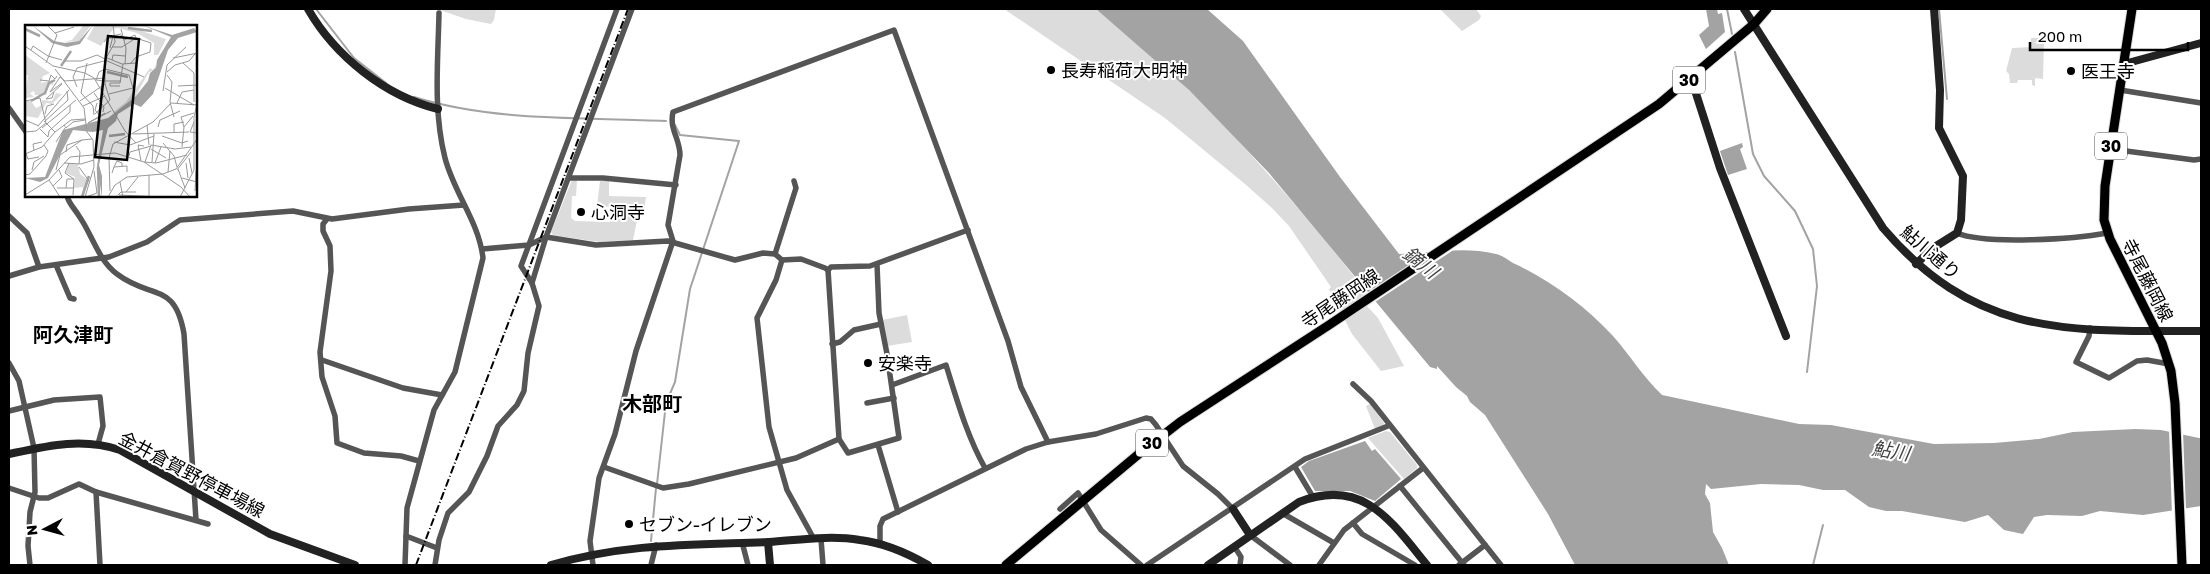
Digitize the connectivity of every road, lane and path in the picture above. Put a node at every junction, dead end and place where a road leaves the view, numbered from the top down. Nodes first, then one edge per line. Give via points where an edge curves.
1 (308, 9) edge
2 (617, 9) edge
3 (632, 9) edge
4 (1744, 9) edge
5 (1767, 9) edge
6 (1934, 9) edge
7 (2132, 9) edge
8 (439, 13) dead end
9 (1754, 24) junction
10 (2201, 43) edge
11 (2124, 64) junction
12 (1691, 78) junction
13 (2120, 90) junction
14 (2201, 103) edge
15 (9, 108) edge
16 (438, 109) junction
17 (25, 131) edge
18 (2111, 148) junction
19 (2201, 159) edge
20 (569, 178) junction
21 (794, 181) dead end
22 (676, 185) junction
23 (67, 198) edge
24 (464, 205) junction
25 (9, 216) edge
26 (328, 219) junction
27 (968, 230) junction
28 (1957, 233) junction
29 (2107, 233) junction
30 (546, 238) junction
31 (673, 241) junction
32 (529, 245) junction
33 (482, 249) junction
34 (774, 254) junction
35 (103, 258) junction
36 (782, 260) junction
37 (877, 264) junction
38 (1916, 264) junction
39 (56, 265) junction
40 (39, 267) junction
41 (828, 270) junction
42 (9, 276) edge
43 (532, 283) junction
44 (74, 299) dead end
45 (881, 324) junction
46 (2090, 328) junction
47 (2156, 330) junction
48 (2201, 330) edge
49 (1786, 336) dead end
50 (832, 344) junction
51 (322, 360) junction
52 (9, 363) edge
53 (2169, 364) junction
54 (1353, 384) dead end
55 (892, 385) junction
56 (442, 395) junction
57 (894, 398) junction
58 (868, 403) dead end
59 (24, 407) junction
60 (9, 411) edge
61 (1388, 426) junction
62 (1163, 435) junction
63 (839, 438) junction
64 (1048, 442) junction
65 (98, 444) junction
66 (878, 445) junction
67 (34, 448) junction
68 (9, 454) edge
69 (419, 461) junction
70 (780, 461) junction
71 (1294, 466) junction
72 (604, 467) junction
73 (985, 468) junction
74 (1422, 468) junction
75 (1400, 486) junction
76 (9, 488) edge
77 (194, 490) junction
78 (96, 492) junction
79 (33, 496) junction
80 (1313, 497) junction
81 (1083, 502) junction
82 (1374, 506) junction
83 (1060, 509) dead end
84 (1233, 509) junction
85 (898, 512) junction
86 (1282, 513) junction
87 (196, 520) junction
88 (1353, 523) junction
89 (208, 524) dead end
90 (1250, 535) junction
91 (406, 536) junction
92 (817, 539) junction
93 (742, 542) junction
94 (768, 542) junction
95 (1334, 543) junction
96 (880, 544) junction
97 (656, 545) junction
98 (1485, 545) junction
99 (1234, 546) junction
100 (437, 548) junction
101 (590, 554) junction
102 (1159, 559) junction
103 (1462, 564) edge
104 (30, 565) edge
105 (100, 565) edge
106 (355, 565) edge
107 (405, 565) edge
108 (435, 565) edge
109 (551, 565) edge
110 (593, 565) edge
111 (651, 565) edge
112 (748, 565) edge
113 (770, 565) edge
114 (824, 565) edge
115 (928, 565) edge
116 (1006, 565) edge
117 (1141, 565) edge
118 (1147, 565) edge
119 (1163, 565) edge
120 (1208, 565) edge
121 (1240, 565) edge
122 (1290, 565) edge
123 (1318, 565) edge
124 (1415, 565) edge
125 (1427, 565) edge
126 (1501, 565) edge
127 (2182, 565) edge

1 - 16 street via 344,54 383,87 416,104
2 - 32 street
3 - 20 street
4 - 9 street, 鮎川通り
5 - 9 main road, 寺尾藤岡線
6 - 28 street via 1940,90 1939,128 1963,176 1961,220
7 - 11 main road, 寺尾藤岡線 / 30
8 - 16 street
9 - 12 main road, 寺尾藤岡線 / 30
9 - 38 street, 鮎川通り via 1883,228
10 - 11 street
11 - 13 main road, 寺尾藤岡線 / 30
12 - 49 street via 1720,168
12 - 62 main road, 寺尾藤岡線 / 30 via 1659,104
13 - 14 street
13 - 18 main road, 寺尾藤岡線 / 30
15 - 17 street
16 - 24 street via 445,158
18 - 19 street
18 - 29 main road, 寺尾藤岡線 / 30 via 2104,202
20 - 22 street
20 - 30 street
21 - 34 street via 796,188
22 - 27 street via 680,150 672,127 673,112 894,30
22 - 31 street via 668,225
23 - 35 street
24 - 26 street
24 - 33 street
25 - 40 street via 27,233
26 - 35 street via 292,211 180,220 147,242
26 - 51 street via 323,224 323,231 330,246 331,271 320,352
27 - 37 street
27 - 64 street via 1021,387
28 - 29 street via 1967,237 2020,239 2078,238
28 - 38 street via 1933,248
29 - 47 main road, 寺尾藤岡線 / 30
30 - 31 street via 596,245
30 - 32 street
30 - 43 street
31 - 34 street via 735,260 754,254
31 - 72 street via 636,351
32 - 33 street
32 - 43 street via 521,266
33 - 56 street via 481,271 455,372
34 - 36 street
35 - 39 street
35 - 77 street via 109,268 126,281 169,298 179,314 184,334
36 - 41 street via 802,259
36 - 70 street via 757,318 769,427
37 - 41 street via 830,267
37 - 45 street
38 - 46 street, 鮎川通り via 1951,290 1990,310 2043,325
39 - 40 street
39 - 44 street via 70,298
40 - 42 street
41 - 50 street
43 - 100 street via 539,306 524,391 517,405 498,426 469,492 448,513
45 - 50 street via 854,330 840,342
45 - 55 street
46 - 47 street, 鮎川通り
46 - 53 street via 2076,362 2105,378 2137,361
47 - 48 street, 鮎川通り
47 - 53 main road, 寺尾藤岡線 / 30
50 - 63 street
51 - 56 street via 403,388
51 - 69 street via 322,376 336,422 336,443 364,453
52 - 59 street via 19,381
53 - 127 main road, 寺尾藤岡線 / 30 via 2174,389
54 - 61 street
55 - 57 street
55 - 73 street via 946,365 961,412
56 - 69 street
57 - 58 street
57 - 66 street via 899,438
59 - 60 street
59 - 65 street via 54,400 100,397 103,426
59 - 67 street
61 - 71 street
61 - 74 street
62 - 64 street via 1151,419 1146,418 1096,434
62 - 81 main road, 寺尾藤岡線 / 30
62 - 84 street via 1183,466
63 - 66 street via 848,453
63 - 70 street via 796,458
64 - 73 street
65 - 67 street, 金井倉賀野停車場線
65 - 77 street, 金井倉賀野停車場線 via 120,450
66 - 85 street
67 - 68 street, 金井倉賀野停車場線
67 - 79 street
69 - 91 street via 406,508
70 - 72 street via 663,488
70 - 92 street via 787,490
71 - 80 street
71 - 84 street
72 - 101 street via 594,502
73 - 85 street
74 - 75 street
74 - 98 street
75 - 82 street
75 - 103 street
76 - 79 street
77 - 87 street
77 - 106 street, 金井倉賀野停車場線 via 270,534
78 - 79 street via 79,484 48,498
78 - 87 street
78 - 105 street
79 - 104 street via 28,546
80 - 82 street via 1350,496
80 - 86 street
81 - 83 street via 1078,492
81 - 116 main road, 寺尾藤岡線 / 30
81 - 117 street via 1101,530
82 - 88 street
82 - 125 street via 1393,523
84 - 90 street
84 - 102 street
85 - 96 street via 880,522
86 - 90 street
86 - 95 street
87 - 89 street
88 - 95 street via 1340,533
88 - 124 street via 1362,534
90 - 99 street
90 - 122 street
91 - 100 street
91 - 107 street
92 - 94 street
92 - 96 street
92 - 114 street
93 - 94 street
93 - 97 street
93 - 112 street
94 - 113 street
95 - 123 street
96 - 115 street
97 - 101 street
97 - 111 street
98 - 103 street
98 - 126 street
99 - 120 street
99 - 121 street via 1241,557
100 - 108 street
101 - 109 street
101 - 110 street
102 - 118 street
102 - 119 street

